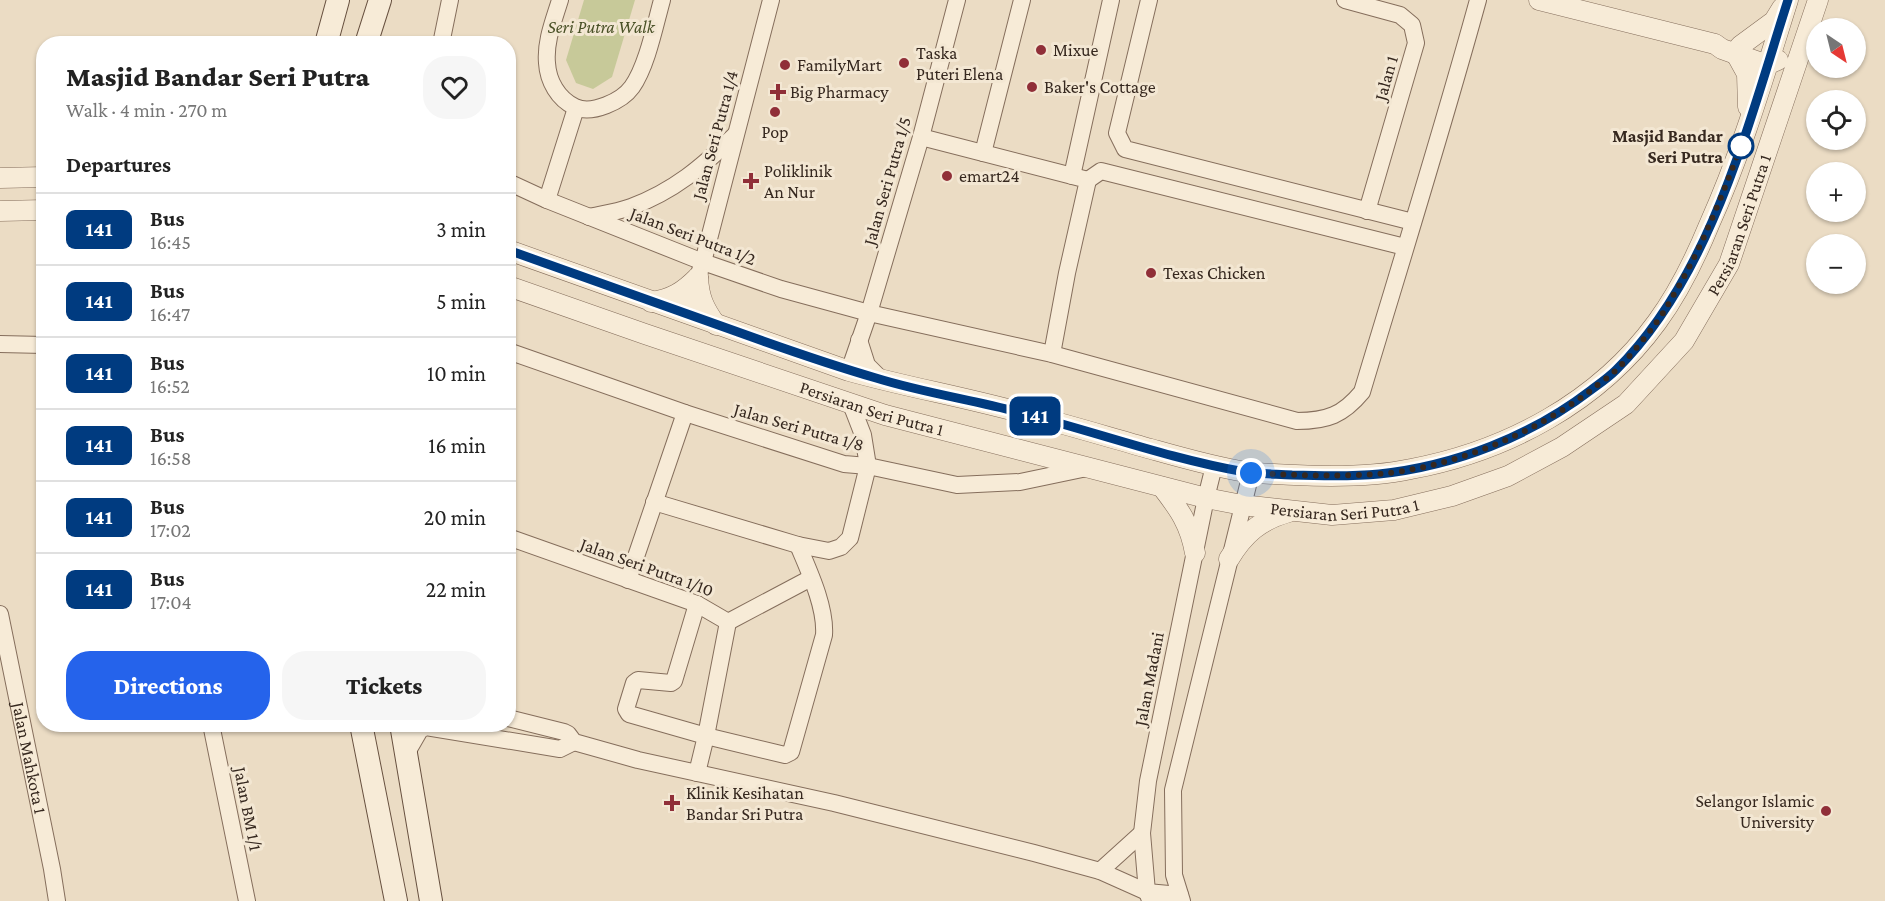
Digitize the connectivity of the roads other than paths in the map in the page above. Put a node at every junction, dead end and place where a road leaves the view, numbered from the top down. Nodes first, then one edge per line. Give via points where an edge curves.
1 (338, 0) edge
2 (380, 0) edge
3 (450, 0) edge
4 (560, 0) edge
5 (662, 0) edge
6 (771, 0) edge
7 (957, 0) edge
8 (1022, 0) edge
9 (1111, 0) edge
10 (1149, 0) edge
11 (1345, 0) edge
12 (1478, 0) edge
13 (1539, 0) edge
14 (1787, 0) edge
15 (1808, 0) edge
16 (1818, 0) edge
17 (328, 36) edge
18 (369, 36) edge
19 (443, 36) edge
20 (1738, 50) junction
21 (1772, 60) junction
22 (576, 108) junction
23 (1748, 125) junction
24 (735, 134) junction
25 (921, 137) junction
26 (982, 153) junction
27 (1764, 156) junction
28 (36, 177) edge
29 (0, 178) edge
30 (1080, 178) junction
31 (516, 186) edge
32 (547, 200) junction
33 (36, 210) edge
34 (0, 211) edge
35 (1367, 211) junction
36 (589, 217) junction
37 (1413, 222) junction
38 (1405, 247) junction
39 (516, 253) edge
40 (700, 270) junction
41 (516, 289) edge
42 (651, 302) junction
43 (868, 313) junction
44 (685, 314) junction
45 (716, 325) junction
46 (645, 334) junction
47 (859, 340) junction
48 (0, 344) edge
49 (36, 345) edge
50 (516, 354) edge
51 (1052, 354) junction
52 (849, 370) junction
53 (883, 381) junction
54 (851, 404) junction
55 (685, 413) junction
56 (885, 414) junction
57 (868, 466) junction
58 (1214, 466) junction
59 (1088, 467) junction
60 (1251, 473) junction
61 (1162, 487) junction
62 (1206, 498) junction
63 (654, 502) junction
64 (1242, 505) junction
65 (1295, 511) junction
66 (516, 540) edge
67 (798, 545) junction
68 (1194, 553) junction
69 (1229, 559) junction
70 (811, 578) junction
71 (628, 580) junction
72 (697, 603) junction
73 (0, 614) edge
74 (728, 622) junction
75 (516, 720) edge
76 (213, 732) edge
77 (363, 732) edge
78 (402, 732) edge
79 (419, 732) edge
80 (456, 732) edge
81 (706, 736) junction
82 (576, 743) junction
83 (405, 756) junction
84 (697, 773) junction
85 (1142, 833) junction
86 (1100, 871) junction
87 (1149, 896) edge
88 (1181, 898) edge
89 (57, 901) edge
90 (247, 901) edge
91 (396, 901) edge
92 (431, 901) edge

1 - 17 main road
2 - 18 main road
3 - 19 street
4 - 22 street via 547,45 547,64 551,82 561,98
5 - 22 street via 632,88 615,102 595,109
6 - 24 street, Jalan Seri Putra 1/4
7 - 25 street, Jalan Seri Putra 1/5
8 - 26 street
9 - 30 street
10 - 35 street via 1117,133 1125,149
11 - 35 street, Jalan 1 via 1400,15 1412,25 1416,43
12 - 37 street, Jalan Seri Putra 1/2
13 - 20 street via 1715,44 1721,42
14 - 20 street via 1774,21
14 - 21 street, Persiaran Seri Putra 1
15 - 21 street via 1792,42
16 - 27 street, Persiaran Seri Putra 1
20 - 21 street
20 - 23 street via 1747,74
21 - 23 street, Persiaran Seri Putra 1
21 - 27 street via 1781,73 1781,85 1764,134
22 - 32 street
23 - 60 street, Persiaran Seri Putra 1 via 1692,265 1657,322 1615,372 1568,408 1472,453 1412,469 1331,476
24 - 36 street via 703,166 669,190 630,208
24 - 40 street, Jalan Seri Putra 1/4
25 - 26 street
25 - 43 street, Jalan Seri Putra 1/5
26 - 30 street
27 - 65 street, Persiaran Seri Putra 1 via 1729,264 1684,341 1626,404 1544,457 1508,476 1452,496 1394,510 1332,515
28 - 29 street
30 - 38 street via 1101,171
30 - 51 street
31 - 32 street, Jalan Seri Putra 1/2
32 - 36 street, Jalan Seri Putra 1/2
33 - 34 street
35 - 37 street
36 - 40 street, Jalan Seri Putra 1/2
37 - 38 street, Jalan Seri Putra 1/2
38 - 51 street, Jalan Seri Putra 1/2 via 1362,392 1352,405 1335,416 1297,421
39 - 42 street, Persiaran Seri Putra 1
40 - 42 street via 687,287 666,300
40 - 43 street, Jalan Seri Putra 1/2
40 - 44 street, Jalan Seri Putra 1/4
40 - 45 street via 699,293
41 - 46 street, Persiaran Seri Putra 1
42 - 44 street, Persiaran Seri Putra 1
43 - 47 street, Jalan Seri Putra 1/5
43 - 51 street, Jalan Seri Putra 1/2
44 - 45 street, Persiaran Seri Putra 1
44 - 46 street
45 - 52 street, Persiaran Seri Putra 1
46 - 54 street, Persiaran Seri Putra 1
47 - 52 street, Jalan Seri Putra 1/5
47 - 53 street via 867,365
48 - 49 street
50 - 55 street, Jalan Seri Putra 1/8
52 - 53 street, Persiaran Seri Putra 1
52 - 56 street via 865,397
53 - 58 street, Persiaran Seri Putra 1 via 1018,412
54 - 56 street, Persiaran Seri Putra 1
54 - 57 street via 863,435
55 - 57 street, Jalan Seri Putra 1/8 via 844,464
55 - 63 street
56 - 59 street, Persiaran Seri Putra 1
57 - 59 street, Jalan Seri Putra 1/8 via 957,485 1020,482
57 - 67 street via 850,538 841,548 829,551
58 - 60 street, Persiaran Seri Putra 1
58 - 62 street, Jalan Madani
59 - 61 street, Persiaran Seri Putra 1
60 - 64 street
61 - 62 street, Persiaran Seri Putra 1
61 - 68 street via 1184,518
62 - 64 street, Persiaran Seri Putra 1
62 - 68 street, Jalan Madani
63 - 67 street
63 - 71 street
64 - 65 street, Persiaran Seri Putra 1
64 - 69 street
65 - 69 street via 1251,530
66 - 71 street, Jalan Seri Putra 1/10
67 - 70 street
68 - 85 street, Jalan Madani via 1148,781
69 - 88 street via 1173,790 1174,875
70 - 74 street
70 - 81 street via 825,623 824,635 791,752 785,755
71 - 72 street, Jalan Seri Putra 1/10
72 - 74 street, Jalan Seri Putra 1/10
72 - 81 street via 674,681 638,680 626,709 628,714
73 - 89 street, Jalan Mahkota 1
74 - 81 street
75 - 82 street via 564,732
76 - 90 street, Jalan BM 1/1
77 - 91 main road
78 - 83 main road
79 - 83 street
80 - 82 street via 560,749
81 - 84 street
82 - 84 street
83 - 92 main road
84 - 86 street via 854,807
85 - 86 street
85 - 87 street, Jalan Madani
86 - 87 street
87 - 88 street

